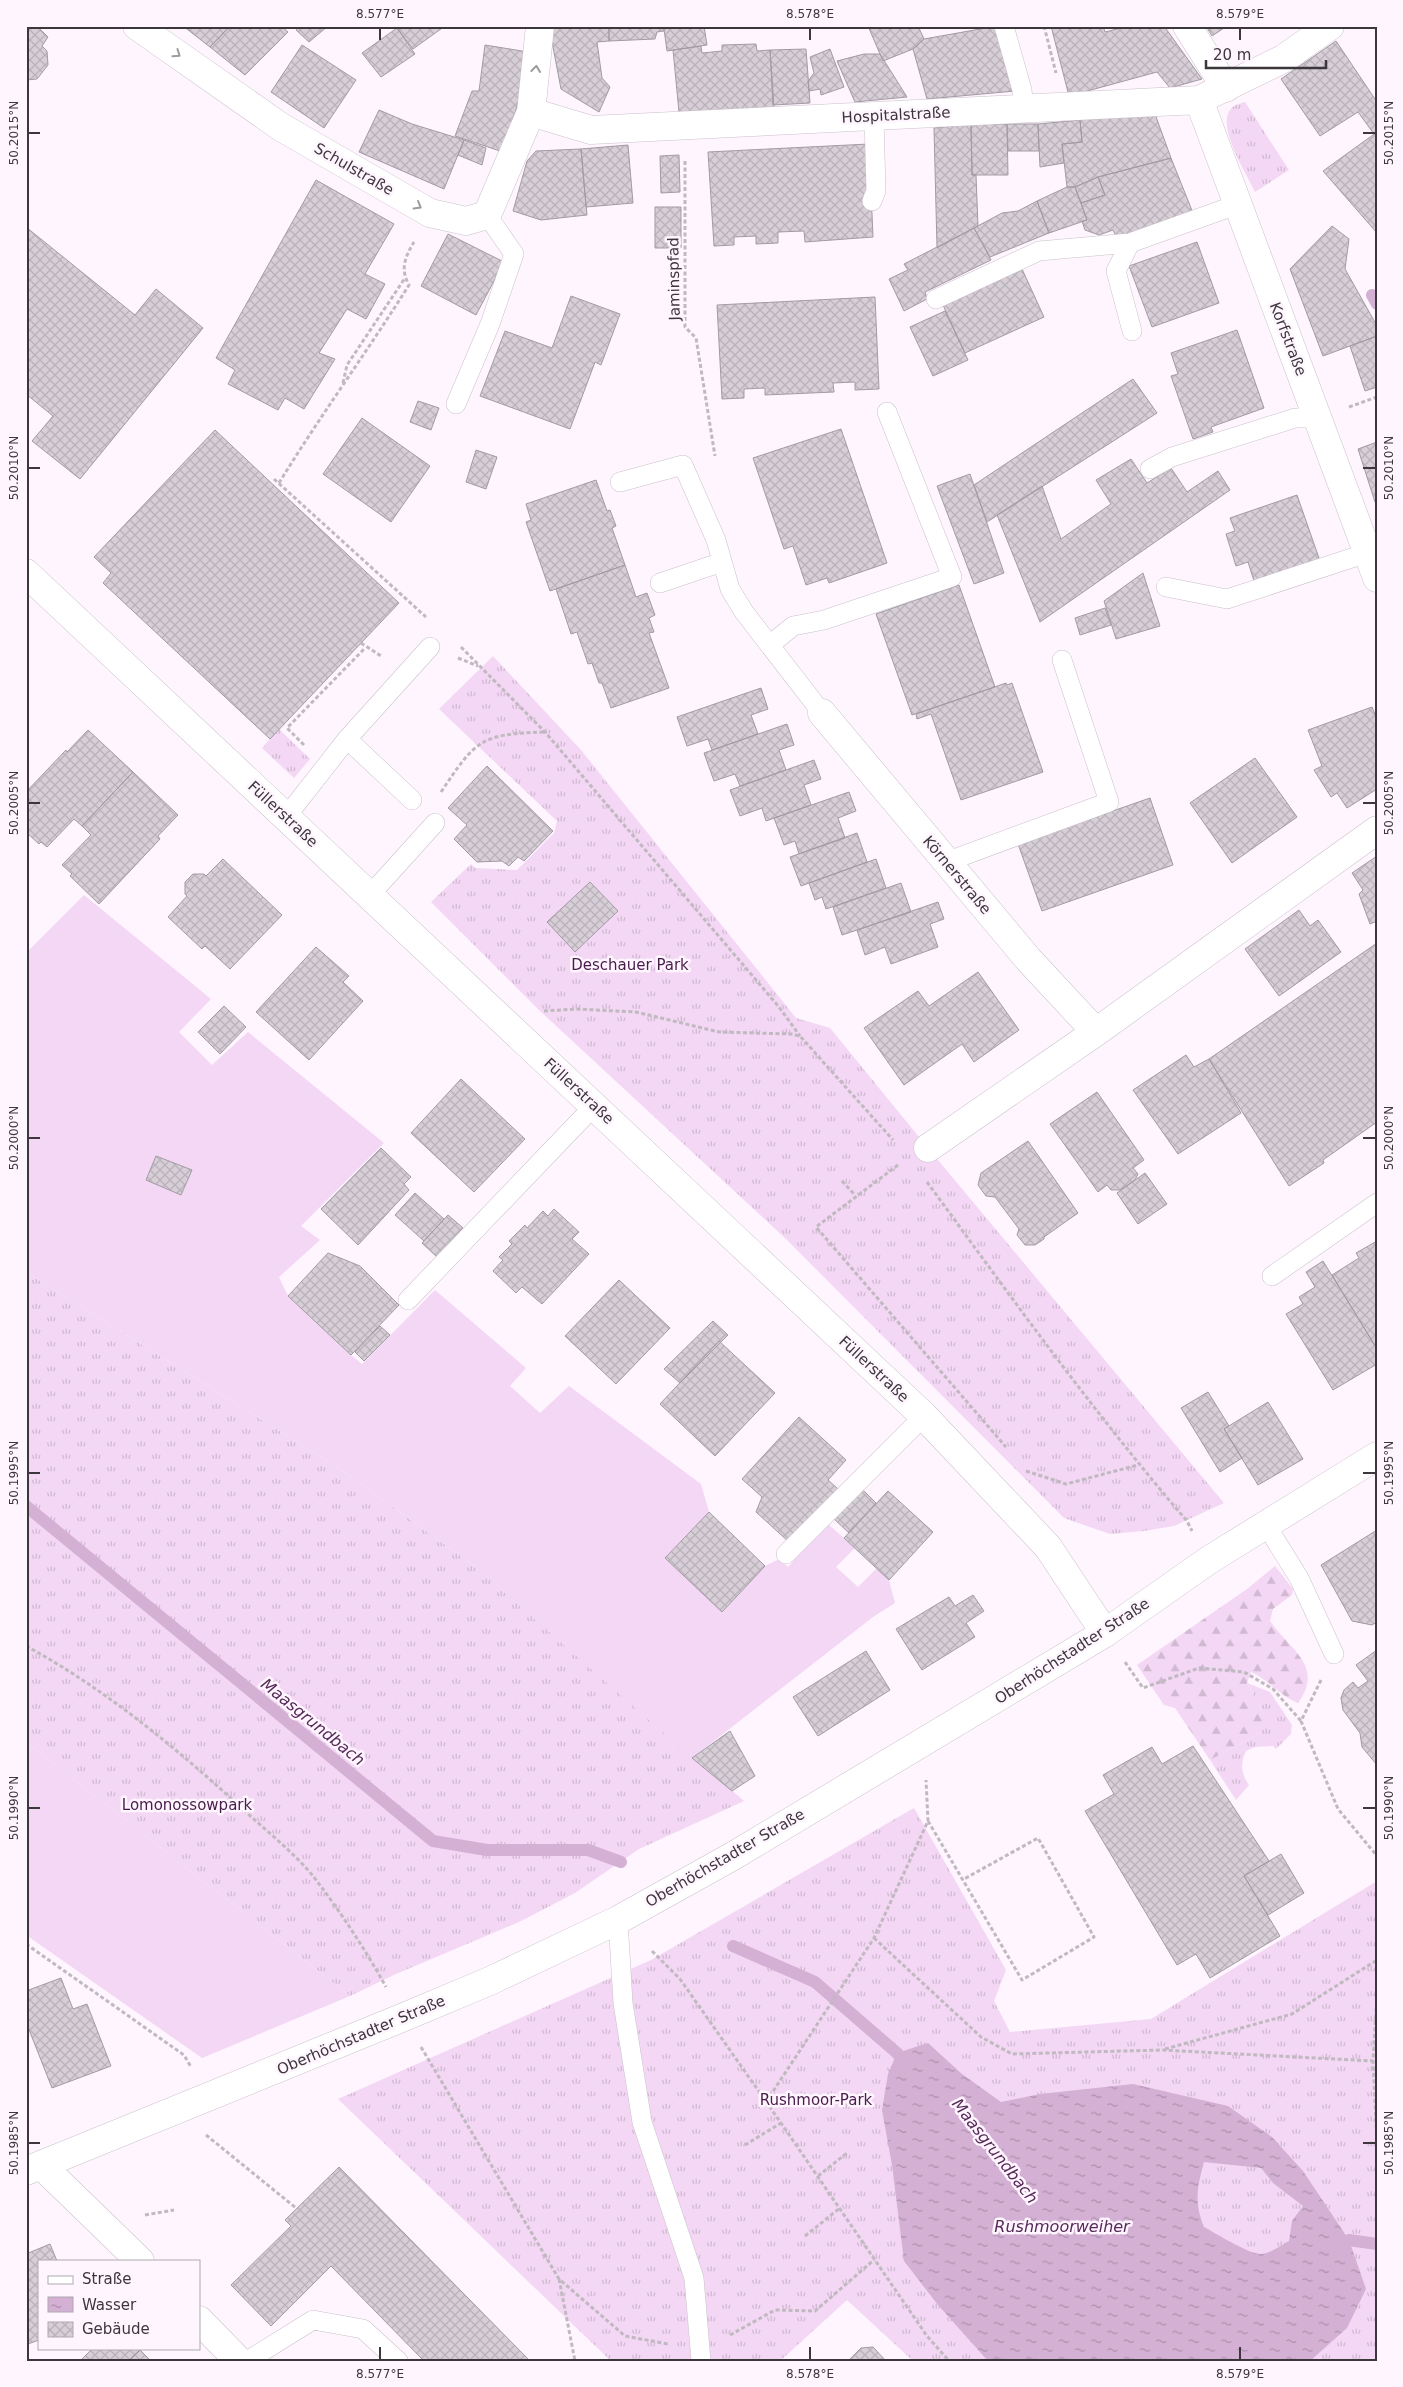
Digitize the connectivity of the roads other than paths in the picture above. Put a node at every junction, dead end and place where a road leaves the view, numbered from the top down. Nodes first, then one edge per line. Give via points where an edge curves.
1 (137, 26) edge
2 (540, 26) edge
3 (1004, 26) edge
4 (1187, 26) edge
5 (1330, 26) edge
6 (1226, 88) junction
7 (1199, 100) junction
8 (1024, 109) junction
9 (531, 112) junction
10 (874, 116) junction
11 (872, 201) dead end
12 (1236, 205) junction
13 (487, 216) junction
14 (1130, 243) junction
15 (936, 298) dead end
16 (1132, 331) dead end
17 (456, 404) dead end
18 (887, 412) dead end
19 (1317, 418) junction
20 (1150, 469) dead end
21 (620, 482) dead end
22 (1367, 552) junction
23 (722, 562) junction
24 (26, 573) edge
25 (1377, 578) edge
26 (660, 583) dead end
27 (1166, 587) dead end
28 (770, 645) junction
29 (430, 647) dead end
30 (1062, 660) dead end
31 (822, 713) joint
32 (347, 740) junction
33 (412, 800) dead end
34 (286, 817) junction
35 (435, 822) road end
36 (1377, 830) edge
37 (946, 862) junction
38 (370, 895) junction
39 (1096, 1032) junction
40 (595, 1105) junction
41 (918, 1153) road end
42 (1377, 1203) edge
43 (1272, 1276) dead end
44 (408, 1300) dead end
45 (924, 1416) junction
46 (1377, 1456) edge
47 (1266, 1525) junction
48 (786, 1554) dead end
49 (1105, 1633) junction
50 (1334, 1654) road end
51 (618, 1920) junction
52 (34, 2168) edge
53 (139, 2260) edge
54 (200, 2321) edge
55 (239, 2361) edge
56 (247, 2361) edge
57 (398, 2361) edge
58 (701, 2361) edge

1 -> 13 street, Schulstraße via 281,127 430,213 466,222
9 -> 2 street
3 - 8 lane via 1022,90
4 - 6 street
5 - 6 street, Hospitalstraße via 1283,59
6 - 7 street, Hospitalstraße
7 - 8 street, Hospitalstraße
7 - 12 street, Korfstraße
8 - 10 street, Hospitalstraße
9 - 10 street, Hospitalstraße via 591,130
9 - 13 street
10 - 11 lane via 876,191
12 - 14 lane
12 - 19 street, Korfstraße
13 - 17 lane via 514,254 490,324
14 - 15 lane via 1039,251
14 - 16 lane via 1116,271
18 - 28 lane via 952,577 824,620 794,626
19 - 20 lane via 1294,418 1172,457
19 - 22 street, Korfstraße
21 - 23 lane via 683,465
22 - 25 street, Korfstraße
22 - 27 lane via 1227,599
23 - 26 lane
23 - 28 lane via 730,589
24 - 34 street, Füllerstraße
28 - 31 lane
29 - 32 lane
30 - 37 lane via 1109,802
31 - 37 street, Körnerstraße
32 - 33 lane
32 - 34 lane
34 - 38 street, Füllerstraße
35 - 38 lane
36 - 39 street
37 - 39 street, Körnerstraße via 1029,960
38 - 40 street, Füllerstraße
39 - 41 street
40 - 44 lane
40 - 45 street, Füllerstraße
42 - 43 lane
45 - 48 lane
45 - 49 street, Füllerstraße via 1048,1547
46 - 47 street, Oberhöchstadter Straße
47 - 49 street, Oberhöchstadter Straße via 1208,1560
47 - 50 lane via 1299,1578
49 - 51 street, Oberhöchstadter Straße via 925,1743
51 - 52 street, Oberhöchstadter Straße via 492,1980
51 - 58 lane via 623,2003 642,2122 694,2278
52 - 53 street
54 - 55 street
56 - 57 lane via 313,2320 363,2329

